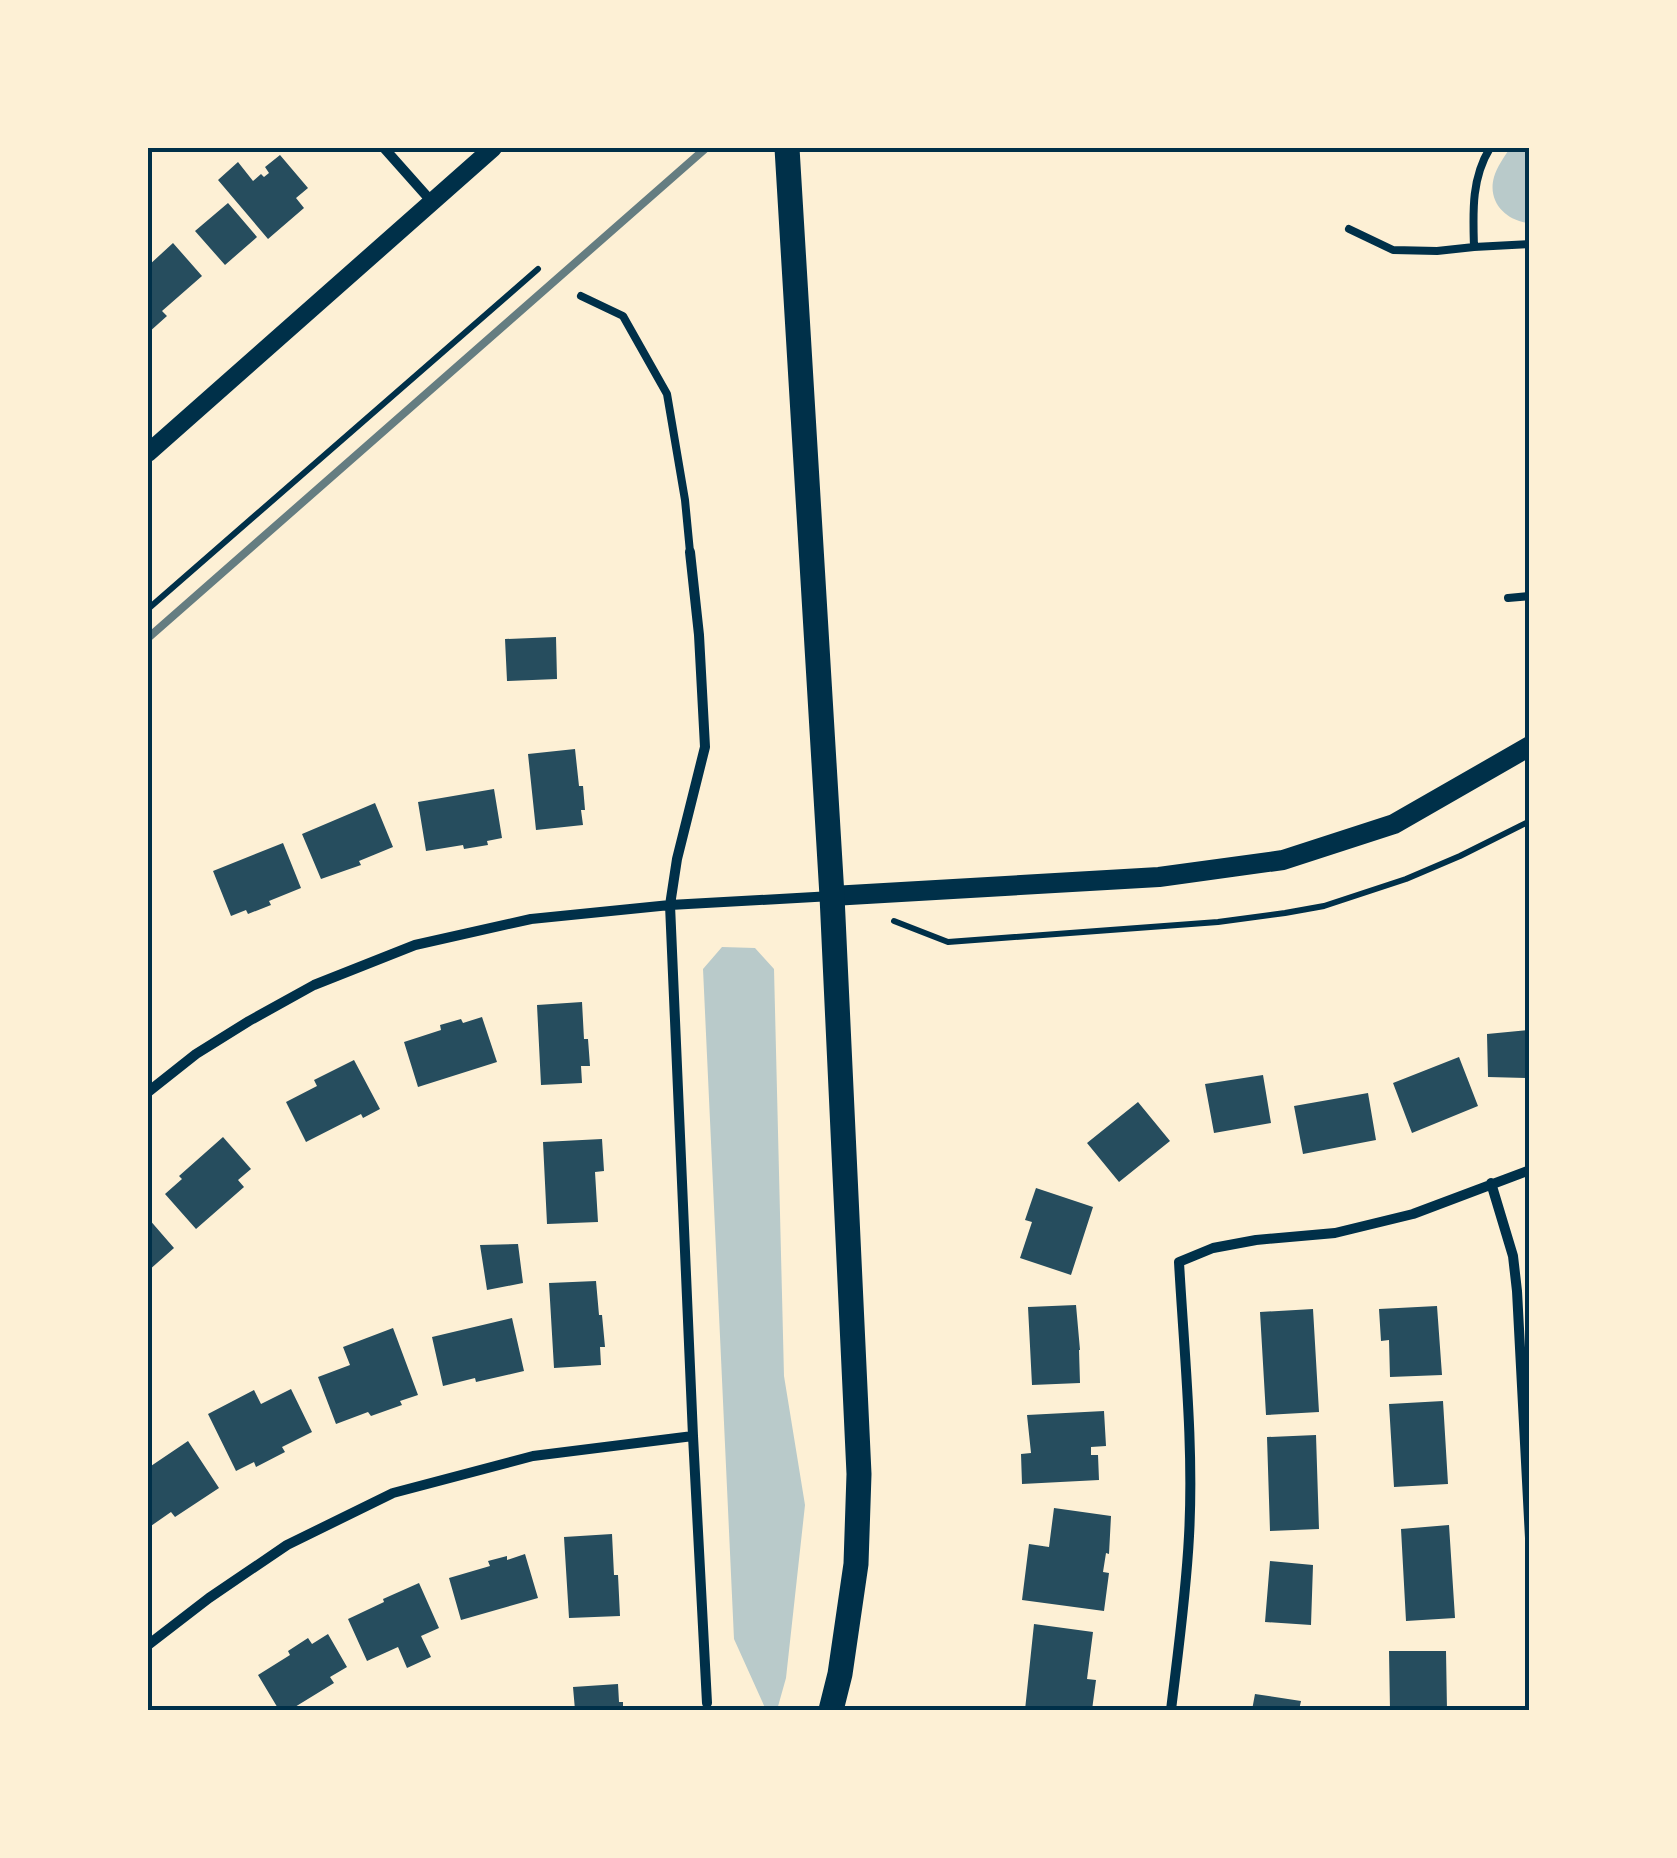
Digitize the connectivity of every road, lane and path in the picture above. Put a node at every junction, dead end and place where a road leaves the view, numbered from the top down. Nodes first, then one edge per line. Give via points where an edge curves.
1 (384, 148) edge
2 (493, 148) edge
3 (787, 148) edge
4 (1490, 148) edge
5 (432, 202) junction
6 (1348, 229) dead end
7 (1530, 244) edge
8 (1474, 248) junction
9 (538, 268) dead end
10 (581, 296) dead end
11 (148, 453) edge
12 (690, 552) joint
13 (1530, 596) edge
14 (1508, 598) dead end
15 (148, 609) edge
16 (1530, 746) edge
17 (1530, 821) edge
18 (832, 896) junction
19 (670, 905) junction
20 (948, 942) dead end
21 (148, 1092) edge
22 (1530, 1170) edge
23 (1491, 1183) junction
24 (693, 1436) junction
25 (1530, 1538) edge
26 (148, 1645) edge
27 (707, 1703) dead end
28 (830, 1710) edge
29 (1171, 1710) edge

1 - 5 street
2 - 5 street
3 - 18 main road
4 - 8 lane via 1472,200
5 - 11 street
6 - 8 lane via 1393,250
7 - 8 lane
9 - 15 path
10 - 12 lane via 623,316 667,394
12 - 19 street via 705,747
13 - 14 lane
16 - 18 main road via 1394,824 1283,860 1159,877
17 - 20 path via 1406,880 1324,906 1218,922
18 - 19 street
18 - 28 main road via 859,1474 856,1564
19 - 21 street via 531,918 415,945 282,1003 196,1054
19 - 24 street
22 - 23 street
23 - 25 street via 1518,1291
23 - 29 street via 1398,1218 1213,1248 1179,1262 1190,1533
24 - 26 street via 533,1456 393,1493 288,1545
24 - 27 street

